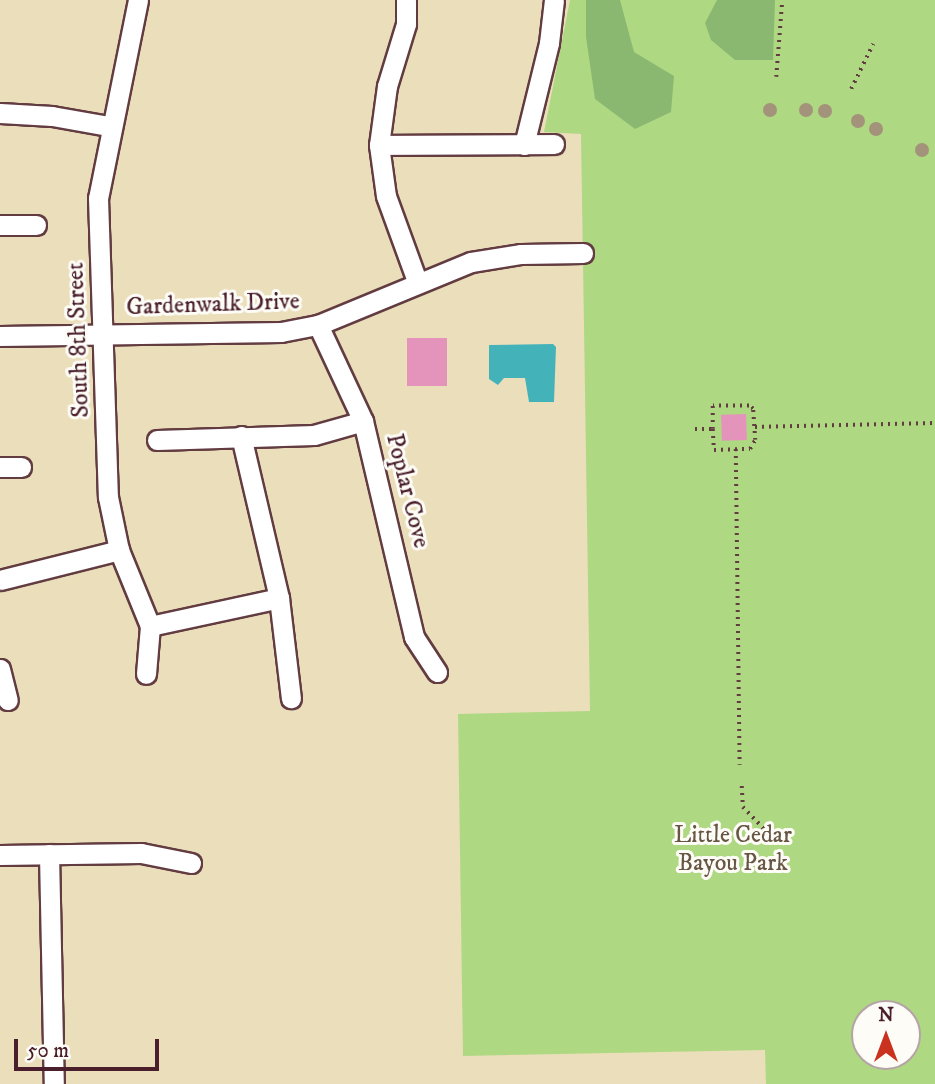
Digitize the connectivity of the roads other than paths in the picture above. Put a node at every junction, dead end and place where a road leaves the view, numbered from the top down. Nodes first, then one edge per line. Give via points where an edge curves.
1 (138, 0) edge
2 (406, 0) edge
3 (554, 0) edge
4 (0, 113) edge
5 (109, 126) junction
6 (554, 144) dead end
7 (379, 145) junction
8 (523, 145) junction
9 (0, 225) edge
10 (36, 225) dead end
11 (583, 253) dead end
12 (417, 281) junction
13 (318, 325) junction
14 (103, 334) junction
15 (0, 336) edge
16 (363, 421) junction
17 (241, 436) junction
18 (158, 440) dead end
19 (0, 467) edge
20 (21, 467) dead end
21 (119, 550) junction
22 (0, 580) edge
23 (279, 598) junction
24 (150, 626) junction
25 (0, 669) edge
26 (437, 672) dead end
27 (146, 674) dead end
28 (291, 698) dead end
29 (8, 700) dead end
30 (49, 854) junction
31 (0, 855) edge
32 (191, 863) dead end
33 (54, 1084) edge

1 - 5 street, South 8th Street
2 - 7 street via 406,24 387,86
3 - 8 street via 549,43
4 - 5 street
5 - 14 street, South 8th Street via 98,198
6 - 8 street
7 - 8 street
7 - 12 street via 386,196
9 - 10 street
11 - 12 street, Gardenwalk Drive via 495,257
12 - 13 street, Gardenwalk Drive
13 - 14 street, Gardenwalk Drive via 281,332
13 - 16 street, Poplar Cove
14 - 15 street, Gardenwalk Drive
14 - 21 street, South 8th Street via 108,498
16 - 17 street via 314,435
16 - 26 street, Poplar Cove via 414,637
17 - 18 street
17 - 23 street
19 - 20 street
21 - 22 street
21 - 24 street, South 8th Street
23 - 24 street
23 - 28 street
24 - 27 street, South 8th Street
25 - 29 street
30 - 31 street
30 - 32 street via 141,853
30 - 33 street

